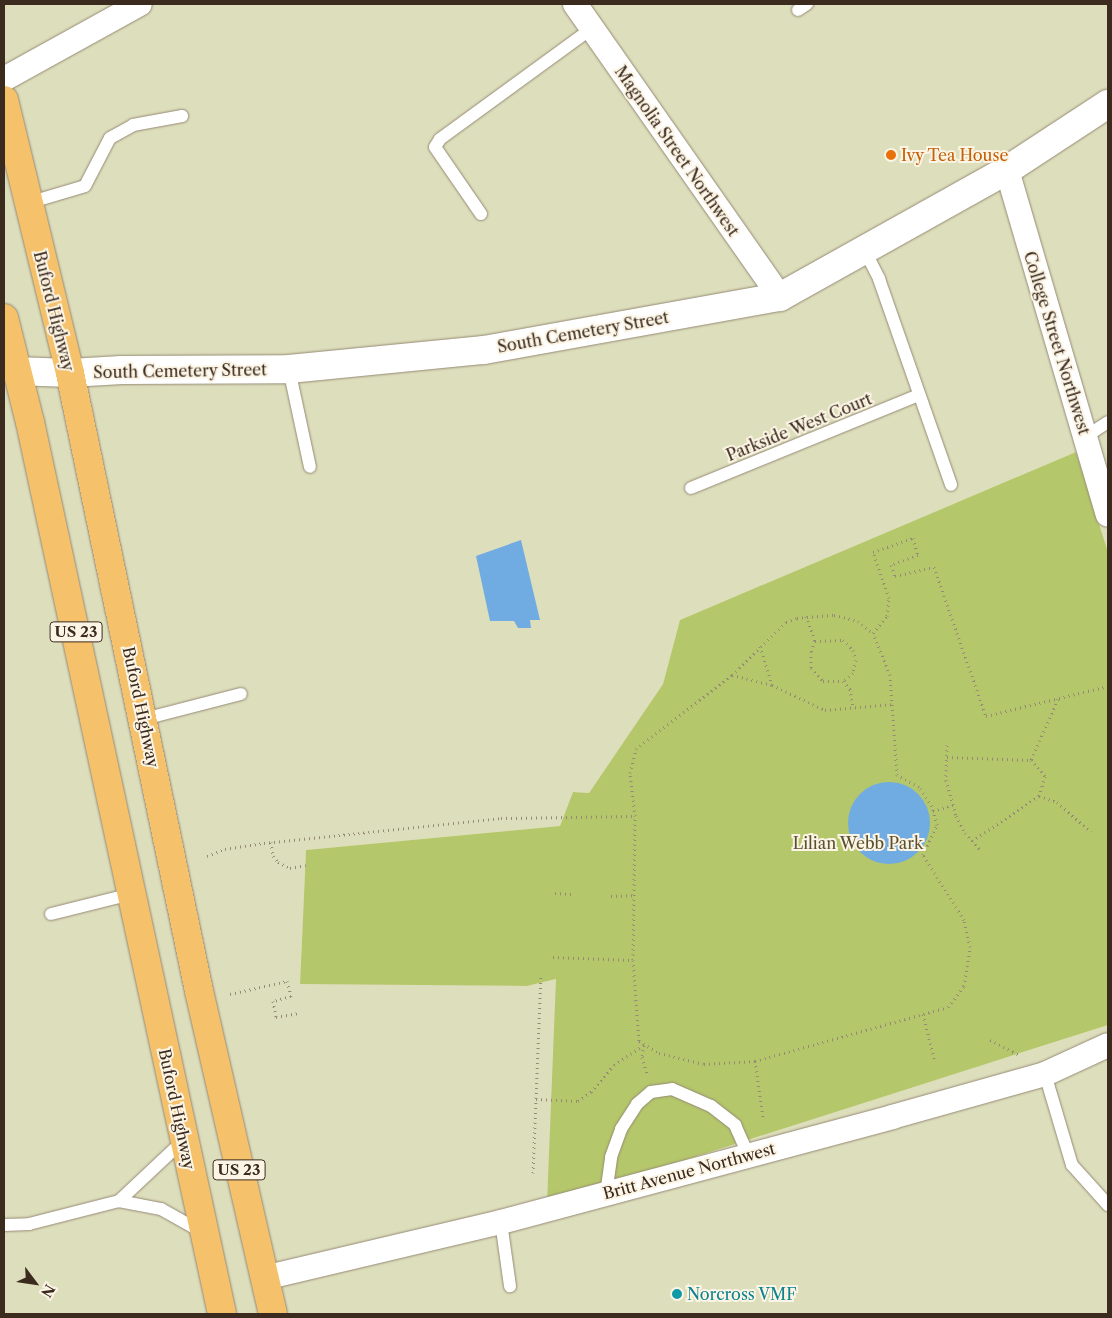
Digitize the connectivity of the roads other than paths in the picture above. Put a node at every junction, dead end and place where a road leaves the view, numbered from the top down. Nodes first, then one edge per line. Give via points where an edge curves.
1 (138, 4) edge
2 (576, 4) edge
3 (592, 28) junction
4 (4, 79) edge
5 (4, 100) edge
6 (1108, 104) edge
7 (182, 116) dead end
8 (1007, 170) junction
9 (28, 203) junction
10 (481, 214) dead end
11 (864, 249) junction
12 (780, 297) junction
13 (4, 318) edge
14 (289, 369) junction
15 (10, 371) edge
16 (70, 373) junction
17 (919, 395) junction
18 (1108, 422) edge
19 (1085, 437) junction
20 (310, 467) dead end
21 (951, 485) dead end
22 (691, 488) dead end
23 (1108, 515) edge
24 (241, 694) dead end
25 (144, 720) junction
26 (131, 894) junction
27 (51, 914) dead end
28 (1108, 1045) edge
29 (1045, 1074) junction
30 (184, 1140) junction
31 (748, 1154) junction
32 (606, 1194) junction
33 (119, 1201) junction
34 (1108, 1205) edge
35 (501, 1222) junction
36 (4, 1225) edge
37 (202, 1232) junction
38 (264, 1278) junction
39 (510, 1286) dead end
40 (222, 1314) edge
41 (272, 1314) edge

1 - 4 street
2 - 3 street, Magnolia Street Northwest
3 - 10 lane via 440,139 436,147
3 - 12 street, Magnolia Street Northwest
5 - 9 main road, Buford Highway / US 23
6 - 8 street, South Cemetery Street
7 - 9 lane via 133,125 117,134 110,138 85,186
8 - 11 street, South Cemetery Street
8 - 19 street, College Street Northwest
9 - 16 main road, Buford Highway / US 23
11 - 12 street, South Cemetery Street
11 - 17 lane via 879,280
12 - 14 street, South Cemetery Street via 484,350
13 - 15 main road, Buford Highway / US 23
14 - 16 street, South Cemetery Street
14 - 20 lane
15 - 16 street, South Cemetery Street
15 - 26 main road, Buford Highway / US 23 via 30,422
16 - 25 main road, Buford Highway / US 23
17 - 21 lane
17 - 22 lane, Parkside West Court
18 - 19 lane
19 - 23 street, College Street Northwest
24 - 25 lane
25 - 38 main road, Buford Highway / US 23 via 199,991
26 - 27 lane
26 - 30 main road, Buford Highway / US 23
28 - 29 street, Britt Avenue Northwest
29 - 31 street, Britt Avenue Northwest
29 - 34 lane via 1072,1165
30 - 33 lane
30 - 37 main road, Buford Highway / US 23
31 - 32 street, Britt Avenue Northwest
31 - 32 lane via 735,1125 711,1106 672,1089 651,1092 637,1104 621,1128 611,1157
32 - 35 street, Britt Avenue Northwest
33 - 36 lane via 29,1224
33 - 37 lane via 161,1209
35 - 38 street, Britt Avenue Northwest
35 - 39 lane
37 - 40 main road, Buford Highway / US 23
38 - 41 main road, Buford Highway / US 23

